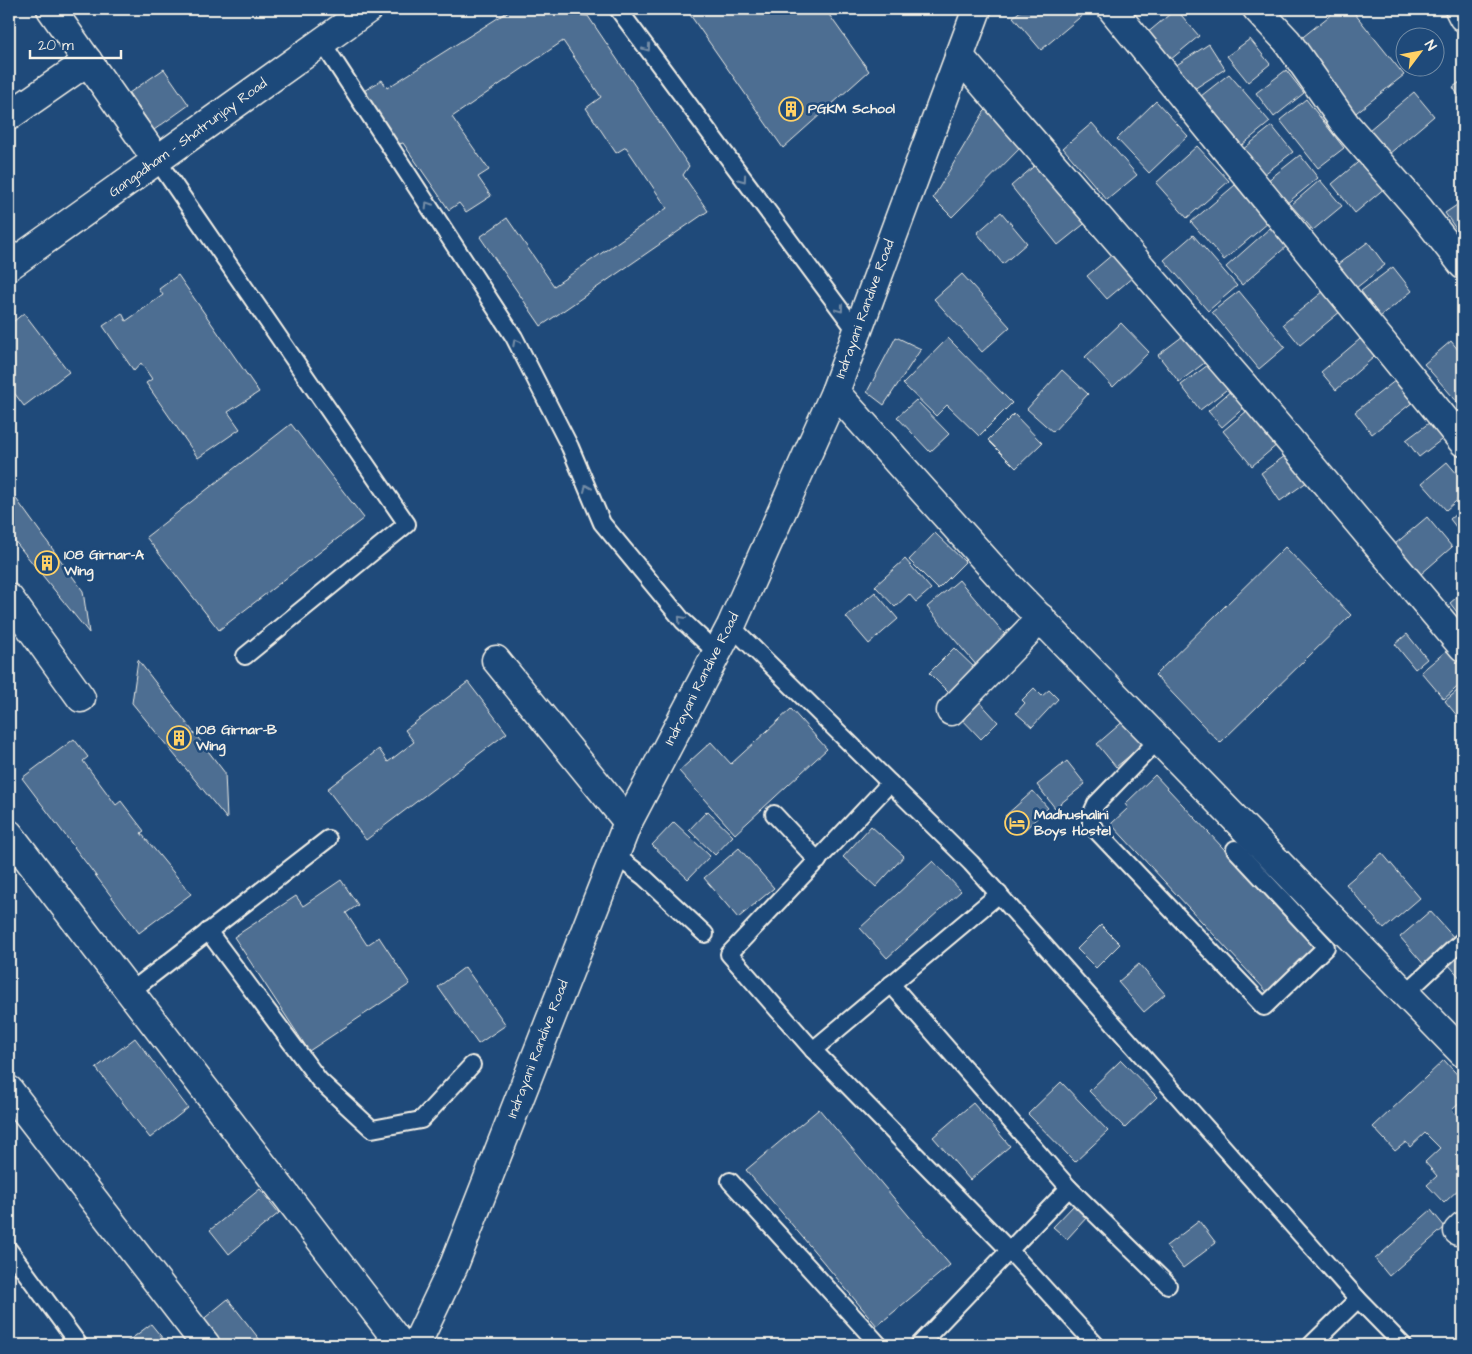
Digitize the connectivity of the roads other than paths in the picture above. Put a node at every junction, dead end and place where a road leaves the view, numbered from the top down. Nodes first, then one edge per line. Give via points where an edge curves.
1 (51, 9) edge
2 (368, 9) edge
3 (618, 9) edge
4 (977, 9) edge
5 (1112, 9) edge
6 (1257, 9) edge
7 (1459, 9) edge
8 (1463, 17) edge
9 (322, 42) junction
10 (959, 56) junction
11 (88, 61) junction
12 (9, 116) edge
13 (157, 160) junction
14 (1463, 265) edge
15 (9, 266) edge
16 (857, 332) junction
17 (835, 392) junction
18 (1463, 442) edge
19 (9, 598) edge
20 (1040, 618) junction
21 (731, 626) junction
22 (1463, 646) edge
23 (716, 653) junction
24 (245, 656) dead end
25 (496, 660) dead end
26 (81, 698) dead end
27 (951, 711) dead end
28 (1159, 739) junction
29 (890, 783) junction
30 (774, 814) dead end
31 (628, 822) junction
32 (9, 834) edge
33 (328, 839) dead end
34 (1235, 849) dead end
35 (615, 855) junction
36 (818, 861) junction
37 (999, 894) junction
38 (208, 932) junction
39 (705, 934) dead end
40 (1463, 940) edge
41 (891, 984) junction
42 (130, 992) junction
43 (1406, 993) junction
44 (1461, 1046) edge
45 (812, 1050) junction
46 (472, 1065) dead end
47 (9, 1090) edge
48 (730, 1181) dead end
49 (1069, 1188) junction
50 (9, 1250) edge
51 (1009, 1250) junction
52 (1168, 1285) dead end
53 (1358, 1300) junction
54 (79, 1345) edge
55 (206, 1345) edge
56 (401, 1345) edge
57 (416, 1345) edge
58 (878, 1345) edge
59 (919, 1345) edge
60 (1096, 1345) edge
61 (1311, 1345) edge
62 (1403, 1345) edge

1 - 11 street
2 - 9 street, Gangadham - Shatrunjay Road
3 -> 16 lane
4 - 10 street, Indrayani Randive Road
5 - 18 street
6 - 14 street via 1287,41 1346,125
7 - 8 street
9 - 13 street, Gangadham - Shatrunjay Road
23 -> 9 lane via 683,621 602,523 570,447 514,337
10 - 16 street, Indrayani Randive Road
10 - 22 street
11 - 12 street
11 - 13 street
13 - 15 street, Gangadham - Shatrunjay Road
13 - 24 lane via 407,524
16 - 17 street, Indrayani Randive Road
17 - 20 street
17 - 21 street, Indrayani Randive Road
19 - 26 street
20 - 27 street
20 - 28 street
21 - 23 street, Indrayani Randive Road
21 - 29 lane
23 - 31 street, Indrayani Randive Road
25 - 31 street
28 - 34 lane via 1096,804 1091,825 1264,1006 1326,947
28 - 43 street
29 - 36 lane
29 - 37 lane
30 - 36 lane
31 - 35 street, Indrayani Randive Road
32 - 42 street
33 - 38 lane
35 - 39 lane via 644,877
35 - 57 street, Indrayani Randive Road via 454,1265
36 - 45 lane via 728,954
37 - 41 lane
37 - 53 lane
38 - 42 lane
38 - 46 lane via 319,1080 372,1129 421,1120
40 - 43 lane
41 - 45 lane
41 - 49 lane
42 - 56 street
43 - 44 street
45 - 51 lane
47 - 55 street
48 - 58 lane
49 - 51 lane
49 - 52 lane
50 - 54 lane
51 - 59 lane
51 - 60 lane
53 - 61 lane
53 - 62 lane

